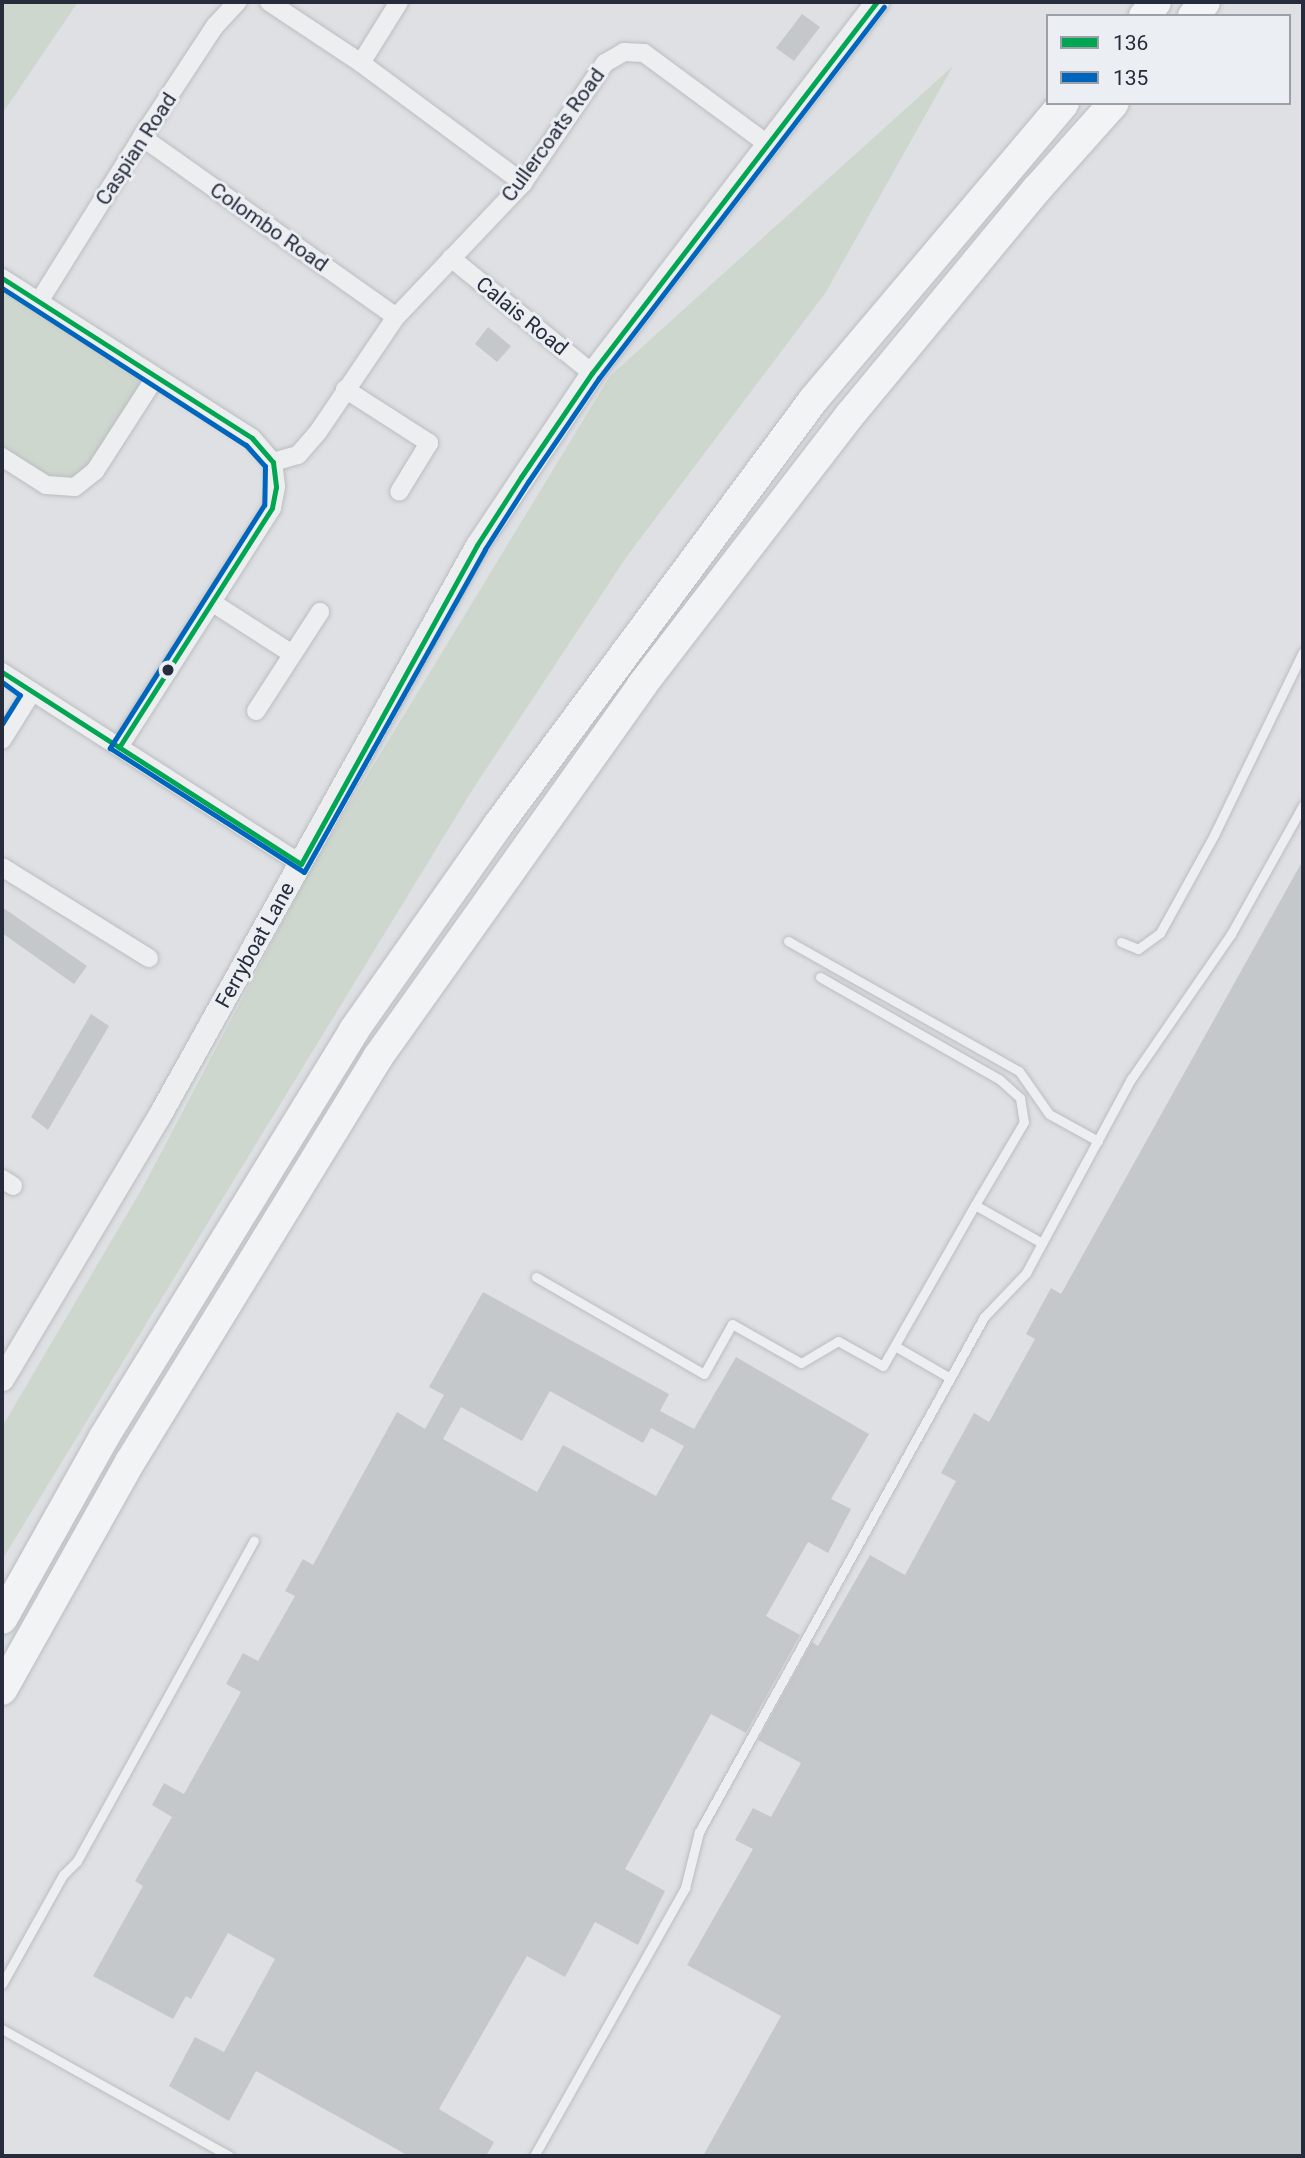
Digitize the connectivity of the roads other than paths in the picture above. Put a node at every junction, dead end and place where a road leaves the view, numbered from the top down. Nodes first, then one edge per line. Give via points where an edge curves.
1 (237, 2) edge
2 (269, 2) edge
3 (399, 2) edge
4 (877, 2) edge
5 (361, 63) junction
6 (1062, 105) edge
7 (1112, 105) edge
8 (142, 137) junction
9 (769, 146) junction
10 (523, 183) junction
11 (451, 258) junction
12 (2, 278) edge
13 (40, 300) junction
14 (396, 317) junction
15 (592, 373) junction
16 (155, 378) junction
17 (345, 390) junction
18 (2, 457) edge
19 (272, 462) junction
20 (399, 492) dead end
21 (213, 603) junction
22 (320, 612) dead end
23 (1303, 652) edge
24 (292, 654) junction
25 (2, 672) edge
26 (32, 692) junction
27 (256, 711) dead end
28 (2, 740) edge
29 (119, 747) junction
30 (1303, 805) edge
31 (301, 864) junction
32 (2, 867) edge
33 (788, 940) dead end
34 (1121, 942) dead end
35 (149, 958) dead end
36 (820, 977) dead end
37 (1098, 1141) junction
38 (975, 1205) junction
39 (1042, 1243) junction
40 (537, 1276) dead end
41 (895, 1346) junction
42 (950, 1378) junction
43 (2, 1379) edge
44 (254, 1541) dead end
45 (2, 1619) edge
46 (2, 1690) edge
47 (2, 1984) edge
48 (2, 2029) edge
49 (229, 2156) edge
50 (534, 2156) edge

1 - 8 street, Caspian Road via 215,26
2 - 5 street
3 - 5 street
4 - 9 street, Ferryboat Lane
5 - 10 street
6 - 45 highway via 814,399 498,825 370,1007 104,1437
7 - 46 highway via 1037,189 834,436 642,685 385,1046 130,1462
8 - 13 street, Caspian Road
8 - 14 street, Colombo Road
9 - 10 street, Cullercoats Road via 644,53 624,52 605,63
9 - 15 street, Ferryboat Lane
10 - 11 street, Cullercoats Road
11 - 14 street, Cullercoats Road
11 - 15 street, Calais Road
12 - 13 street
13 - 16 street
14 - 17 street, Cullercoats Road
15 - 31 street, Ferryboat Lane via 477,545
16 - 18 street via 95,471 75,487 46,485
16 - 19 street via 252,438
17 - 19 street, Cullercoats Road via 298,455
17 - 20 street via 429,443
19 - 21 street via 276,487 272,508
21 - 24 street
21 - 29 street
22 - 24 street
23 - 34 lane via 1160,933 1138,949
24 - 27 street
25 - 26 street
26 - 28 street
26 - 29 street
29 - 31 street
30 - 37 lane via 1231,934 1154,1041
31 - 43 street, Ferryboat Lane
32 - 35 street
33 - 37 lane via 1019,1071 1049,1114
36 - 38 lane via 999,1079 1020,1098 1024,1122
37 - 39 lane
38 - 39 lane
38 - 41 lane
39 - 42 lane via 1026,1273 984,1317
40 - 41 lane via 704,1374 732,1324 801,1363 838,1341 883,1366
41 - 42 lane
42 - 50 lane via 699,1832 685,1888
44 - 47 lane via 77,1861 63,1875
48 - 49 lane

